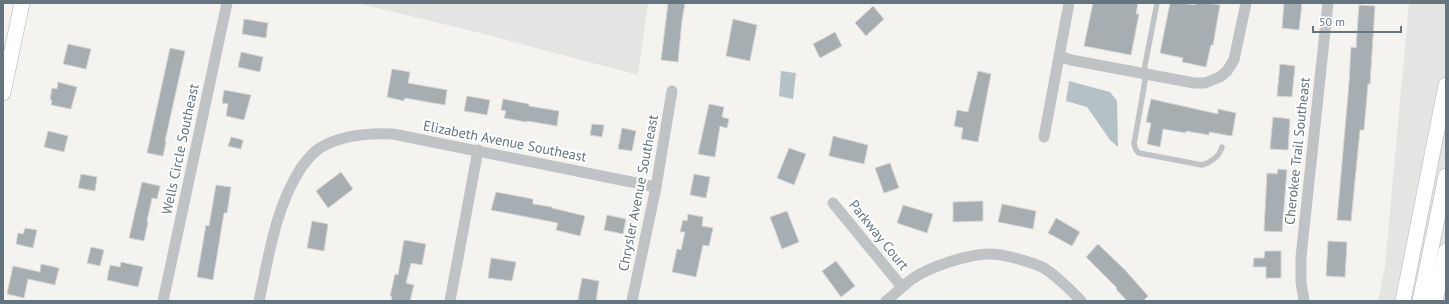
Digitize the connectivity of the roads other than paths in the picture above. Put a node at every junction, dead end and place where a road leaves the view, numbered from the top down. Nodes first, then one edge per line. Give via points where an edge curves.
1 (22, 3) edge
2 (227, 3) edge
3 (1069, 3) edge
4 (1156, 3) edge
5 (1246, 3) edge
6 (1328, 3) edge
7 (1060, 56) junction
8 (1144, 74) junction
9 (1446, 85) edge
10 (672, 91) dead end
11 (3, 93) edge
12 (1442, 116) edge
13 (1044, 137) dead end
14 (1222, 147) dead end
15 (478, 150) junction
16 (1446, 176) edge
17 (656, 187) junction
18 (834, 203) dead end
19 (1446, 251) edge
20 (902, 287) junction
21 (163, 301) edge
22 (259, 301) edge
23 (450, 301) edge
24 (632, 301) edge
25 (886, 301) edge
26 (1081, 301) edge
27 (1304, 301) edge
28 (1403, 301) edge
29 (1420, 301) edge
30 (1435, 301) edge

1 - 11 street
2 - 21 street, Wells Circle Southeast
3 - 7 street
4 - 8 lane
5 - 8 street via 1234,60 1220,77 1204,83 1194,83
6 - 27 street, Cherokee Trail Southeast via 1301,257 1300,282
7 - 8 street
7 - 13 street
8 - 14 lane via 1134,144 1136,150 1140,153 1202,164 1218,157
9 - 12 street
10 - 17 street, Chrysler Avenue Southeast
12 - 28 street
15 - 17 street, Elizabeth Avenue Southeast
15 - 22 street, Elizabeth Avenue Southeast via 393,134 348,137 318,149 308,159 287,194 279,215
15 - 23 street
16 - 29 street
17 - 24 street, Chrysler Avenue Southeast
18 - 20 street, Parkway Court
19 - 30 street
20 - 25 street
20 - 26 street via 924,272 963,258 989,254 1013,258 1043,268

